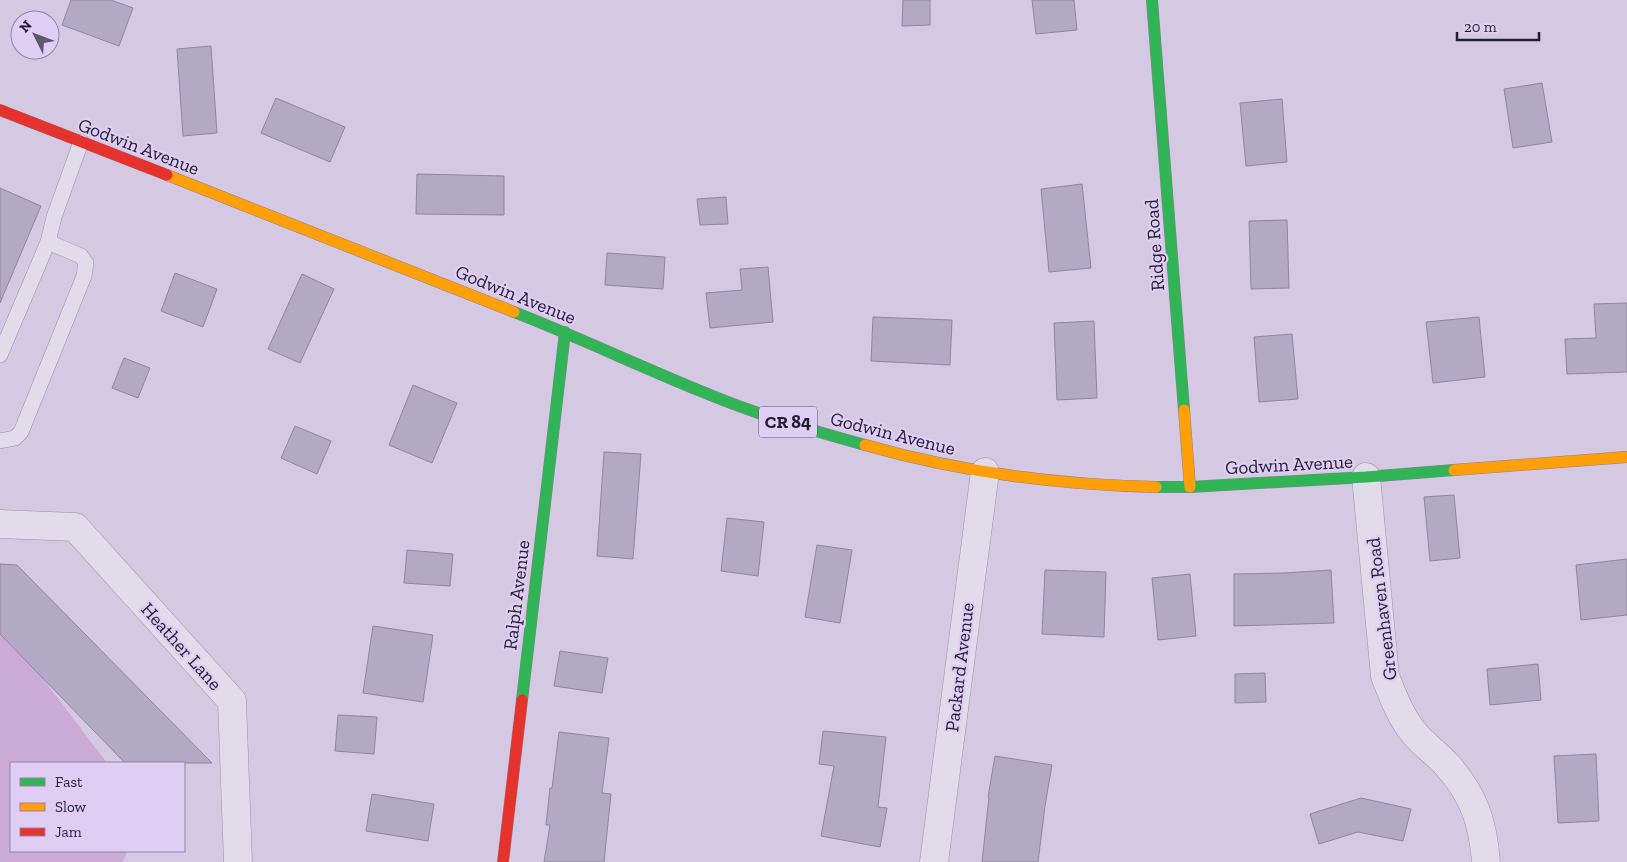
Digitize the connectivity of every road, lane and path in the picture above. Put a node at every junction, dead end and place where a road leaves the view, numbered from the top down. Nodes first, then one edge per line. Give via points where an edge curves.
1 (1152, 0) edge
2 (0, 110) edge
3 (81, 142) junction
4 (48, 242) junction
5 (565, 332) junction
6 (0, 355) edge
7 (0, 441) edge
8 (1627, 456) edge
9 (985, 472) junction
10 (1366, 477) junction
11 (1190, 487) junction
12 (0, 524) edge
13 (238, 862) edge
14 (503, 862) edge
15 (934, 862) edge
16 (1486, 862) edge

1 - 11 main road, Ridge Road
2 - 3 main road, Godwin Avenue / CR 84
3 - 4 lane
3 - 5 main road, Godwin Avenue / CR 84
4 - 6 lane
4 - 7 lane via 81,256 86,263 84,276 21,432 15,438
5 - 9 main road, Godwin Avenue / CR 84 via 704,392 806,429 906,457
5 - 14 main road, Ralph Avenue
8 - 10 main road, Godwin Avenue / CR 84
9 - 11 main road, Godwin Avenue / CR 84 via 1109,486
9 - 15 street, Packard Avenue
10 - 11 main road, Godwin Avenue / CR 84
10 - 16 street, Greenhaven Road via 1385,676 1395,704 1414,734 1462,782 1484,836
12 - 13 street, Heather Lane via 75,527 232,701

